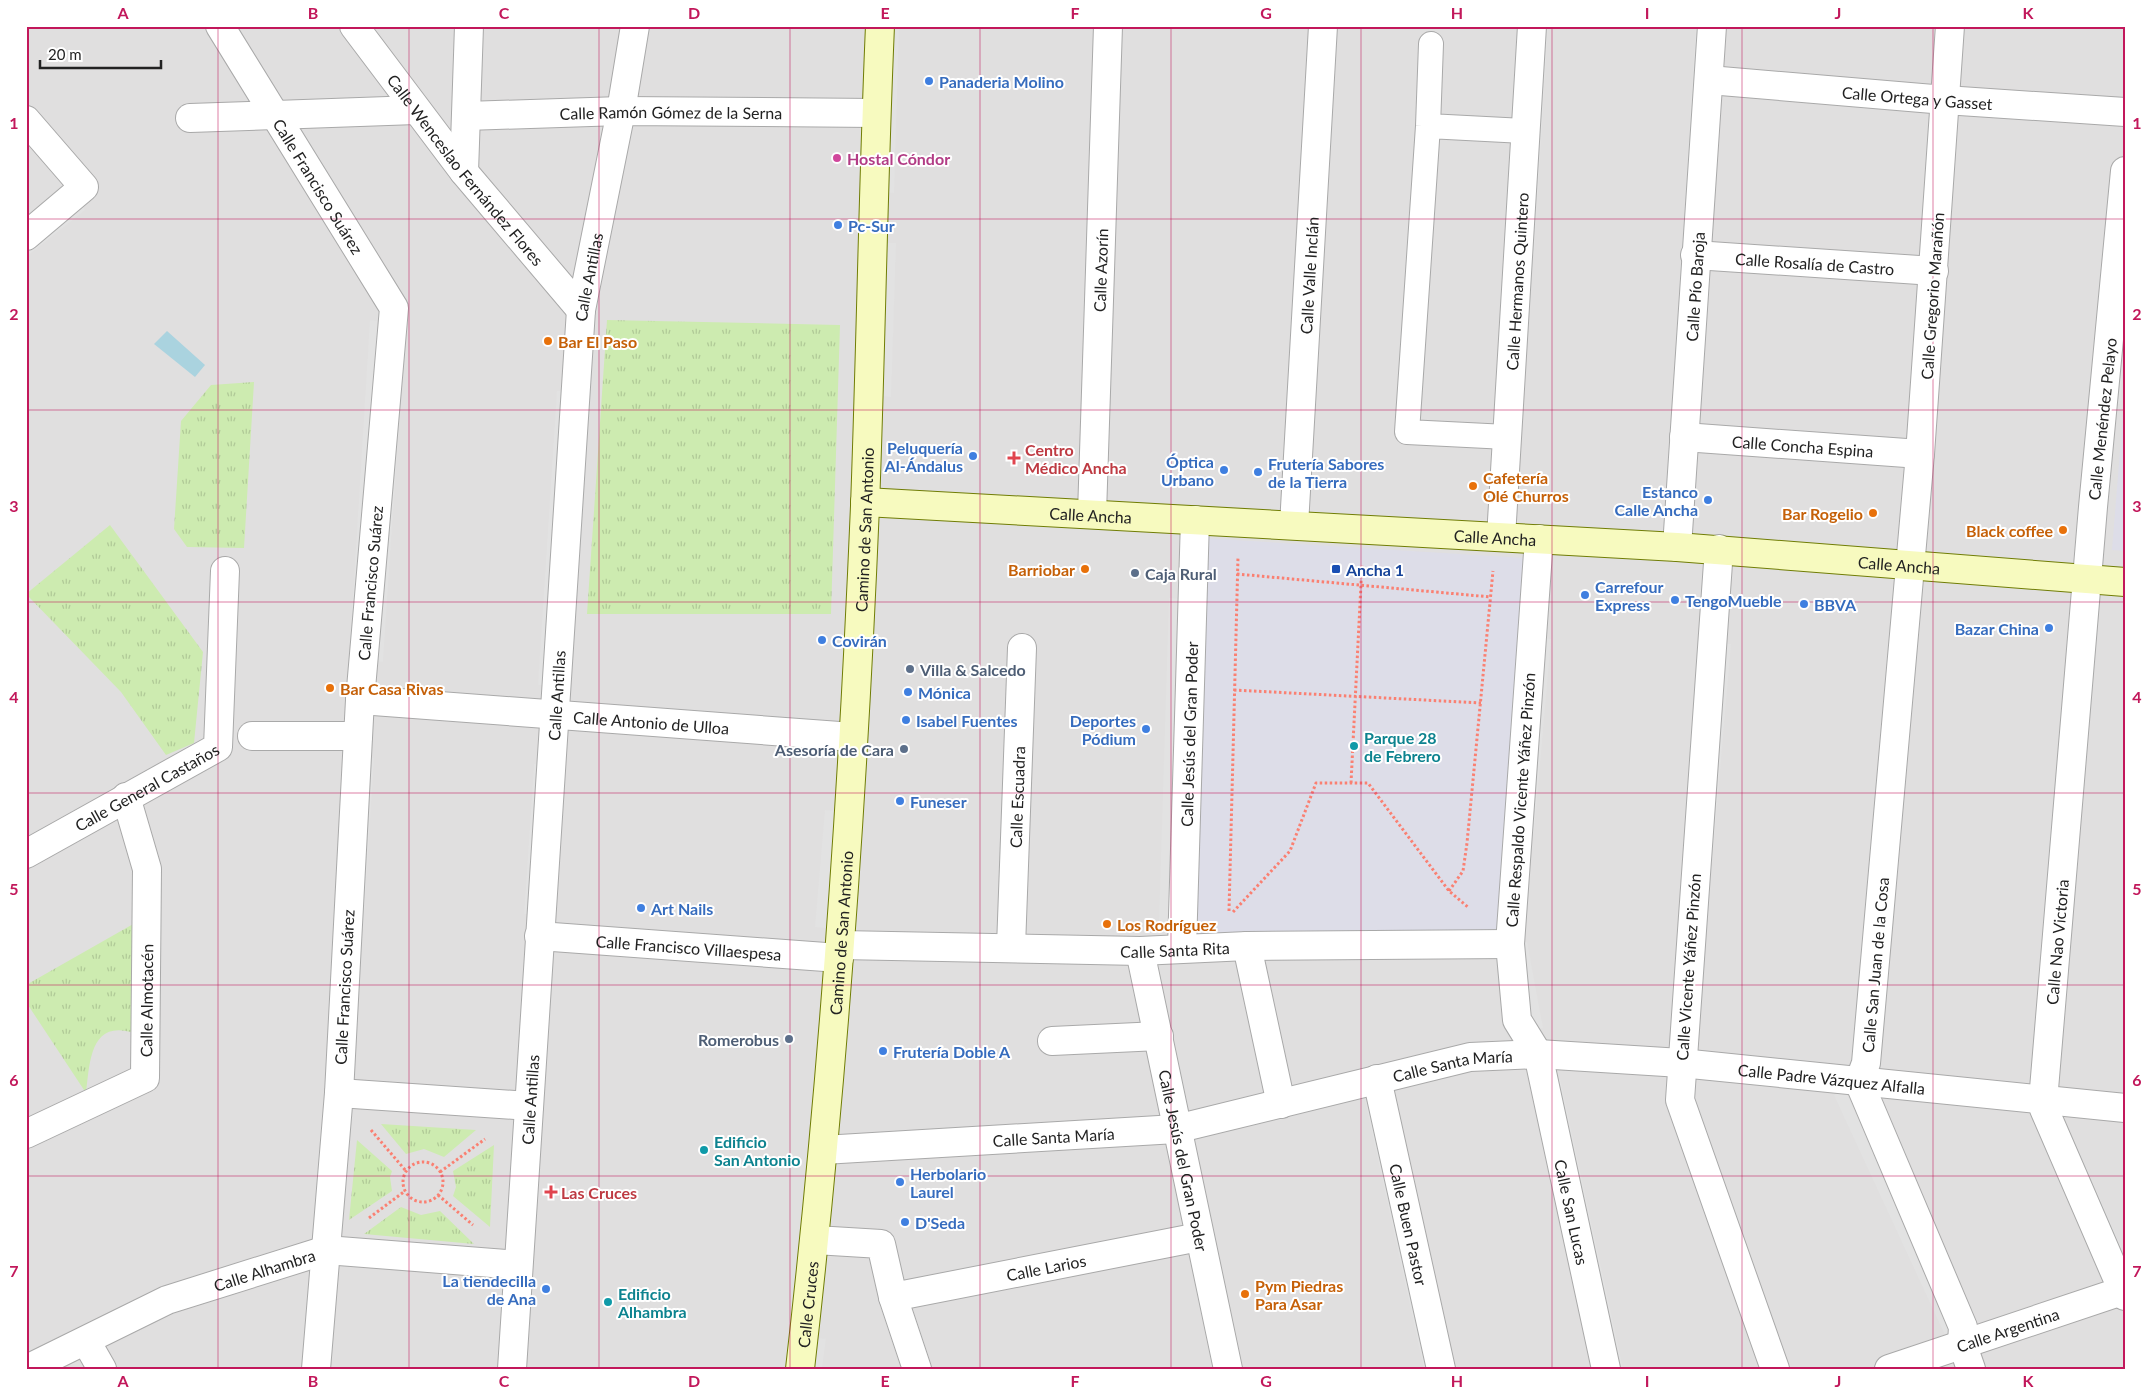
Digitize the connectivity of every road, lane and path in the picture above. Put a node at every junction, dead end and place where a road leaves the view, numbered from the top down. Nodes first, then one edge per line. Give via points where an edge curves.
1 (220, 26) edge
2 (354, 26) edge
3 (469, 26) edge
4 (635, 26) edge
5 (880, 26) edge
6 (1108, 26) edge
7 (1323, 26) edge
8 (1532, 26) edge
9 (1712, 26) edge
10 (1950, 26) edge
11 (1431, 44) dead end
12 (1709, 80) junction
13 (1945, 100) junction
14 (416, 110) junction
15 (621, 111) junction
16 (2125, 112) edge
17 (876, 113) junction
18 (276, 114) junction
19 (466, 116) junction
20 (190, 118) dead end
21 (26, 120) edge
22 (1428, 126) junction
23 (1524, 131) junction
24 (2125, 171) edge
25 (464, 172) junction
26 (26, 236) edge
27 (1695, 255) junction
28 (1934, 271) junction
29 (581, 310) junction
30 (1507, 438) junction
31 (1684, 438) junction
32 (1920, 454) junction
33 (865, 502) junction
34 (1092, 514) junction
35 (1195, 520) junction
36 (1294, 525) junction
37 (1501, 537) junction
38 (1539, 539) junction
39 (1677, 547) junction
40 (1719, 549) junction
41 (1238, 556) dead end
42 (1362, 556) dead end
43 (1494, 563) dead end
44 (1911, 565) junction
45 (225, 571) dead end
46 (1237, 574) junction
47 (2088, 579) junction
48 (2125, 582) edge
49 (1361, 584) junction
50 (1491, 597) junction
51 (1022, 648) dead end
52 (1234, 690) junction
53 (1355, 697) junction
54 (360, 700) junction
55 (1481, 703) junction
56 (554, 715) junction
57 (252, 736) dead end
58 (358, 736) junction
59 (853, 737) junction
60 (1351, 783) junction
61 (126, 797) junction
62 (26, 854) edge
63 (1450, 891) junction
64 (1470, 909) dead end
65 (539, 936) junction
66 (1510, 944) junction
67 (1247, 946) junction
68 (1011, 947) junction
69 (1182, 948) junction
70 (840, 951) junction
71 (1140, 951) junction
72 (1158, 1036) junction
73 (1052, 1041) dead end
74 (1538, 1054) junction
75 (1681, 1064) junction
76 (1377, 1079) junction
77 (1860, 1082) junction
78 (338, 1093) junction
79 (2043, 1101) junction
80 (1281, 1104) junction
81 (529, 1106) junction
82 (2125, 1108) edge
83 (1176, 1129) junction
84 (26, 1134) edge
85 (823, 1150) junction
86 (406, 1171) joint
87 (1200, 1237) junction
88 (815, 1240) junction
89 (326, 1250) junction
90 (518, 1265) junction
91 (2124, 1292) edge
92 (894, 1297) junction
93 (86, 1341) junction
94 (1962, 1343) junction
95 (27, 1369) edge
96 (102, 1369) edge
97 (316, 1369) edge
98 (512, 1369) edge
99 (800, 1369) edge
100 (916, 1369) edge
101 (1228, 1369) edge
102 (1441, 1369) edge
103 (1606, 1369) edge
104 (1775, 1369) edge
105 (1889, 1369) edge
106 (1971, 1369) edge

1 - 18 street, Calle Francisco Suárez
2 - 14 street, Calle Wenceslao Fernández Flores
3 - 19 street
4 - 15 street, Calle Antillas
5 - 17 main road, Camino de San Antonio
6 - 34 street, Calle Azorín
7 - 36 street, Calle Valle Inclán
8 - 23 street, Calle Hermanos Quintero
9 - 12 street, Calle Pío Baroja
10 - 13 street, Calle Gregorio Marañón
11 - 22 lane
12 - 13 street, Calle Ortega y Gasset
12 - 27 street, Calle Pío Baroja
13 - 16 street, Calle Ortega y Gasset
13 - 28 street, Calle Gregorio Marañón
14 - 18 street
14 - 25 street, Calle Wenceslao Fernández Flores
15 - 17 street, Calle Ramón Gómez de la Serna
15 - 19 street, Calle Ramón Gómez de la Serna
15 - 29 street, Calle Antillas
17 - 33 main road, Camino de San Antonio
18 - 20 street
18 - 54 street, Calle Francisco Suárez via 394,308
19 - 25 street
21 - 26 street via 84,187
22 - 23 lane
22 - 30 lane via 1407,432
23 - 30 street, Calle Hermanos Quintero
24 - 47 street, Calle Menéndez Pelayo
25 - 29 street, Calle Wenceslao Fernández Flores
27 - 28 street, Calle Rosalía de Castro
27 - 31 street, Calle Pío Baroja
28 - 32 street, Calle Gregorio Marañón
29 - 56 street, Calle Antillas
30 - 37 street, Calle Hermanos Quintero
31 - 32 street, Calle Concha Espina
31 - 39 street, Calle Pío Baroja
32 - 44 street, Calle Gregorio Marañón
33 - 34 main road, Calle Ancha
33 - 59 main road, Camino de San Antonio
34 - 35 main road, Calle Ancha
35 - 36 main road, Calle Ancha
35 - 69 street, Calle Jesús del Gran Poder
36 - 37 main road, Calle Ancha
37 - 38 main road, Calle Ancha
38 - 39 main road, Calle Ancha
38 - 66 street, Calle Respaldo Vicente Yáñez Pinzón
39 - 40 main road, Calle Ancha
40 - 44 main road, Calle Ancha
40 - 75 street, Calle Vicente Yáñez Pinzón
41 - 46 path
42 - 49 path
43 - 50 path
44 - 47 main road, Calle Ancha
44 - 77 street, Calle San Juan de la Cosa via 1867,1053
45 - 61 street, Calle General Castaños via 218,747
46 - 49 path
46 - 52 path
47 - 48 main road, Calle Ancha
47 - 79 street, Calle Nao Victoria
49 - 50 path
49 - 53 path
50 - 55 path
51 - 68 street, Calle Escuadra
52 - 53 path
52 - 60 path via 1229,917 1290,851 1316,783
53 - 55 path
53 - 60 path
54 - 56 street, Calle Antonio de Ulloa
54 - 58 street, Calle Francisco Suárez
55 - 63 path via 1463,871
56 - 59 street, Calle Antonio de Ulloa
56 - 65 street, Calle Antillas
57 - 58 street
58 - 78 street, Calle Francisco Suárez
59 - 70 main road, Camino de San Antonio
60 - 63 path via 1368,783
61 - 62 street, Calle General Castaños
61 - 84 street, Calle Almotacén via 147,869 144,1078
63 - 64 path
65 - 70 street, Calle Francisco Villaespesa
65 - 81 street, Calle Antillas
66 - 67 street, Calle Santa Rita
66 - 74 street, Calle Respaldo Vicente Yáñez Pinzón via 1517,1020
67 - 69 street, Calle Santa Rita
67 - 80 street
68 - 70 street, Calle Santa Rita
68 - 71 street, Calle Santa Rita
69 - 71 street, Calle Santa Rita
70 - 85 main road, Camino de San Antonio
71 - 72 street, Calle Jesús del Gran Poder
72 - 73 street
72 - 83 street, Calle Jesús del Gran Poder
74 - 75 street, Calle Padre Vázquez Alfalla
74 - 76 street, Calle Santa María via 1470,1057
74 - 103 street, Calle San Lucas
75 - 77 street, Calle Padre Vázquez Alfalla
75 - 104 street, Calle Vicente Yáñez Pinzón via 1680,1100
76 - 80 street, Calle Santa María
76 - 102 street, Calle Buen Pastor
77 - 79 street, Calle Padre Vázquez Alfalla
77 - 94 street via 1964,1327
78 - 81 street
78 - 89 street, Calle Francisco Suárez
79 - 82 street, Calle Padre Vázquez Alfalla
79 - 91 street, Calle Nao Victoria
80 - 83 street, Calle Santa María
81 - 90 street, Calle Antillas
83 - 85 street, Calle Santa María
83 - 87 street, Calle Jesús del Gran Poder
85 - 88 main road, Camino de San Antonio
86 - 86 path via 418,1163 436,1167 442,1184 438,1195 422,1202 409,1196 403,1184
87 - 92 street, Calle Larios
87 - 101 street, Calle Jesús del Gran Poder
88 - 92 street via 880,1244
88 - 99 main road, Calle Cruces
89 - 90 street, Calle Alhambra
89 - 93 street, Calle Alhambra via 167,1300
89 - 97 street, Calle Francisco Suárez
90 - 98 street, Calle Antillas
91 - 94 street, Calle Argentina
92 - 100 street
93 - 95 street, Calle Alhambra
93 - 96 street
94 - 105 street, Calle Argentina
94 - 106 street

